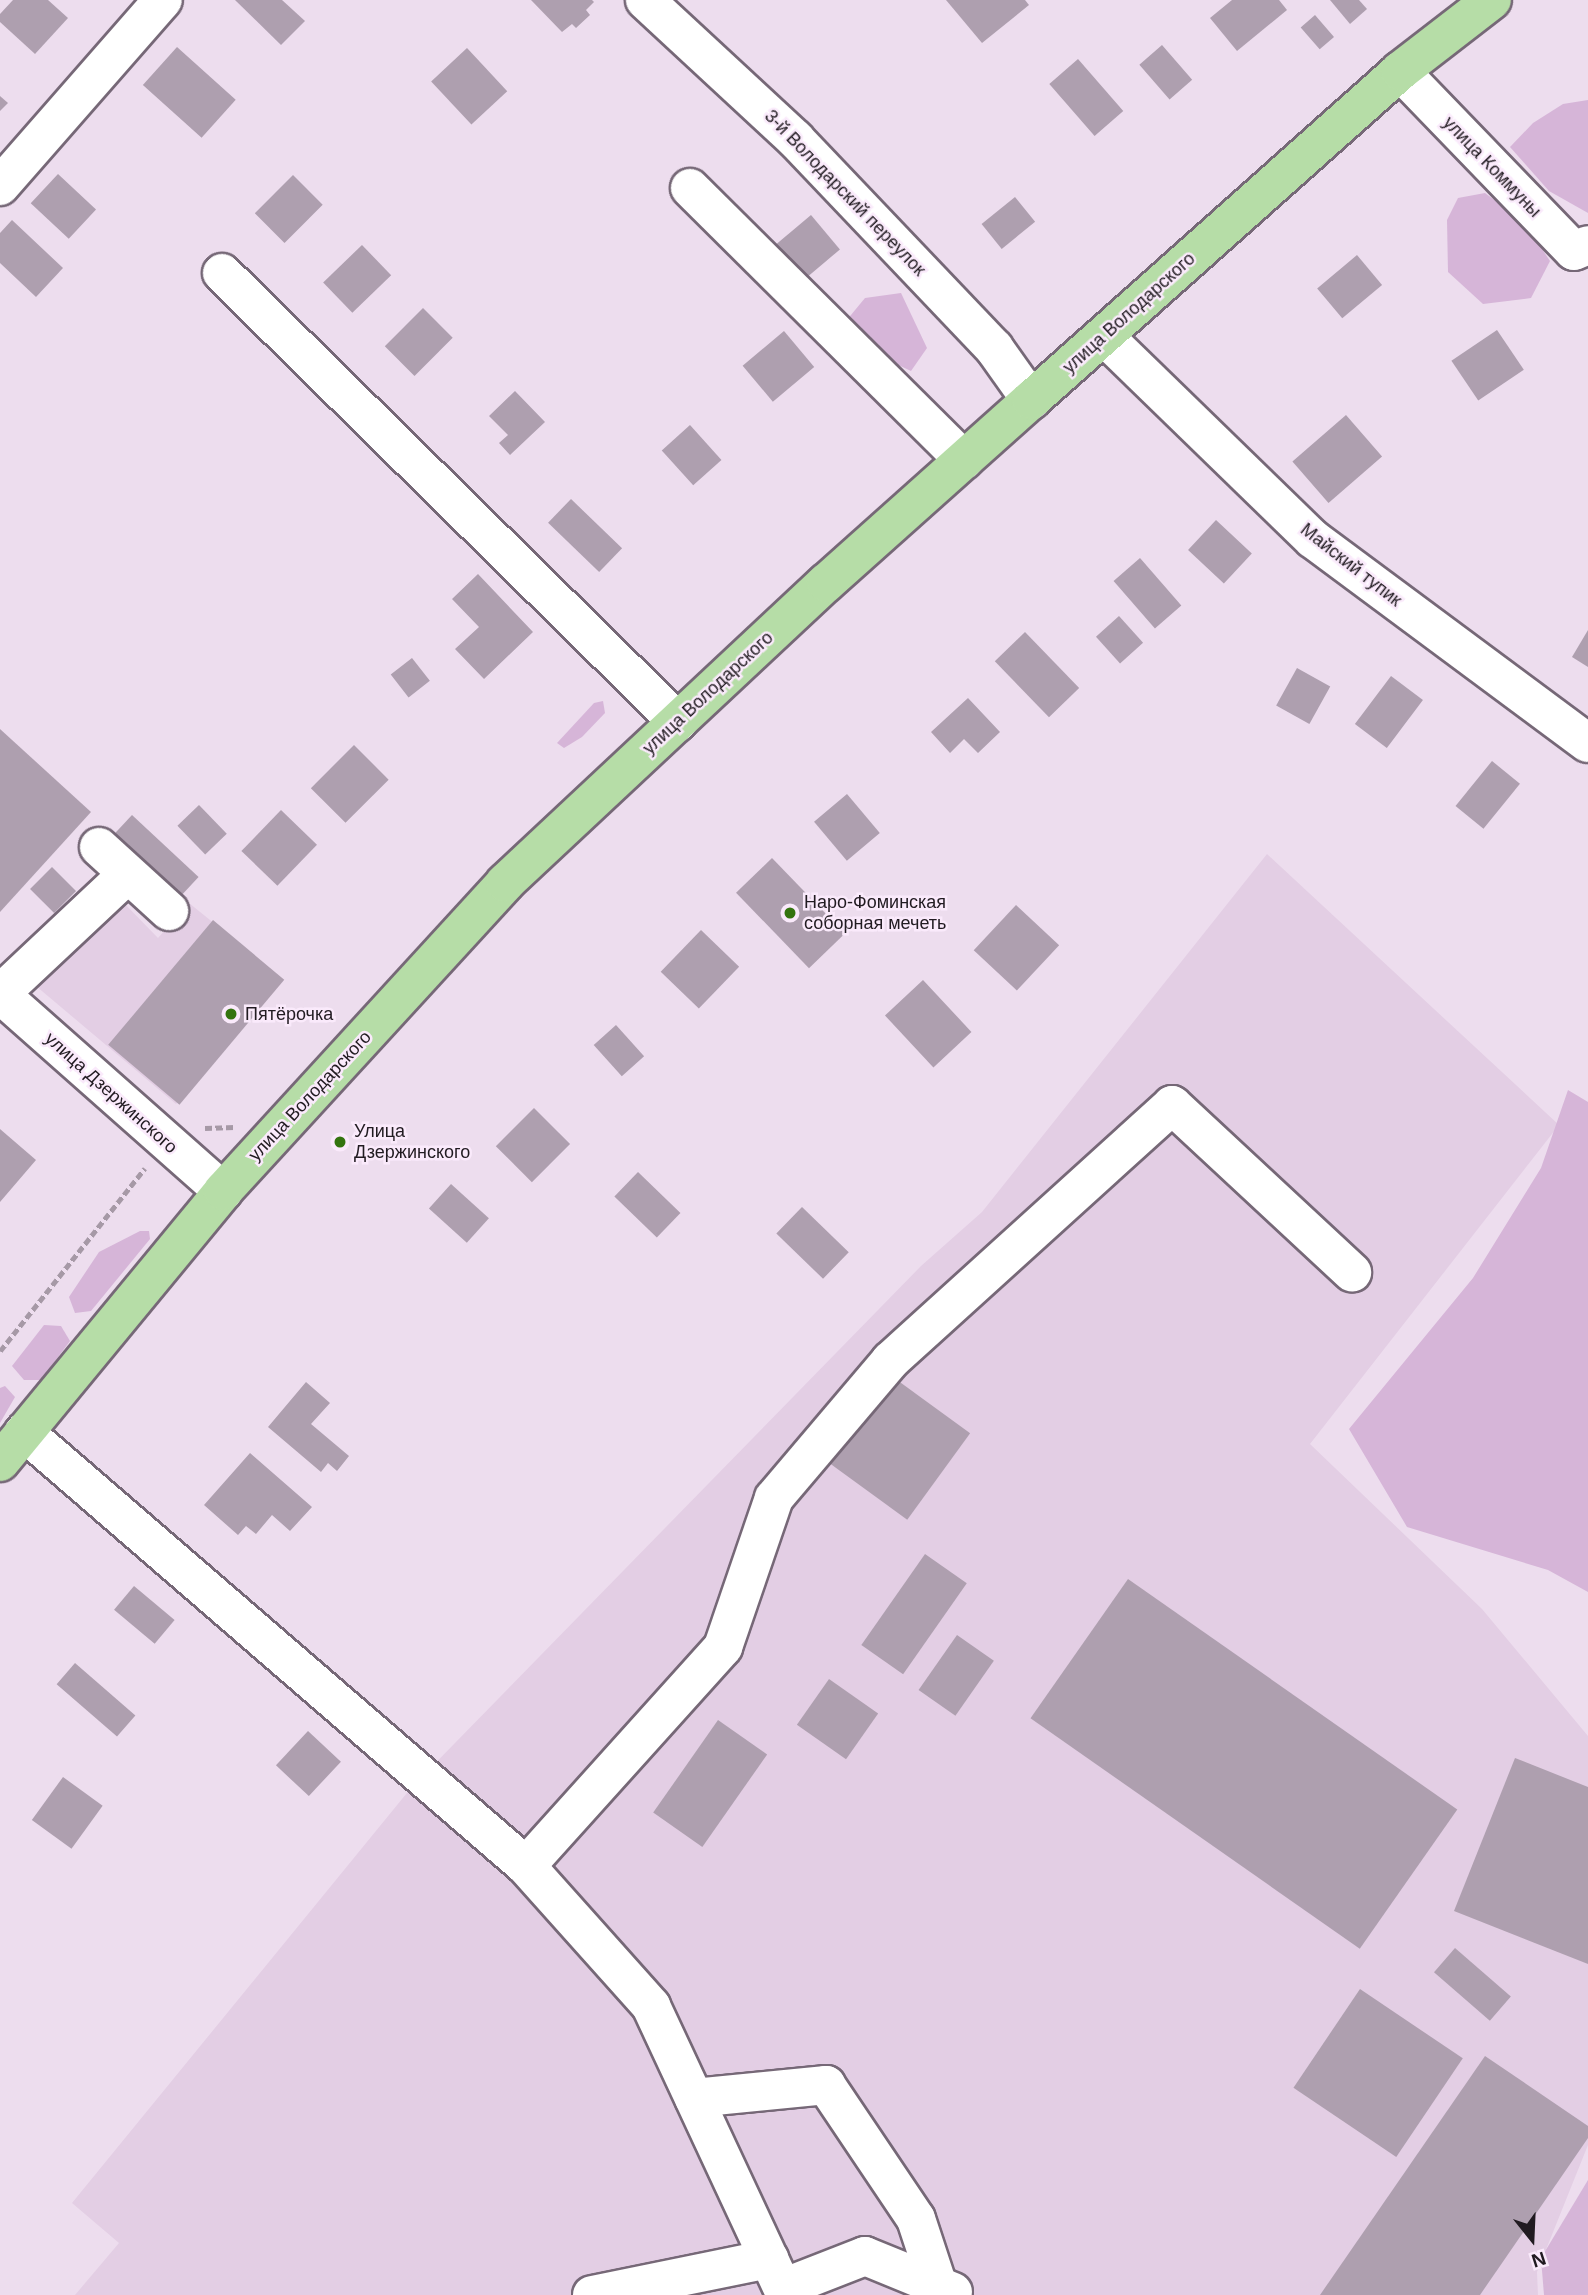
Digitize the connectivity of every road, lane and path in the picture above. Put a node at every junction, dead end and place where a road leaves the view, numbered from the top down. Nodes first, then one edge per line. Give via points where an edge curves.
1 (163, 0) edge
2 (645, 0) edge
3 (1492, 0) edge
4 (1400, 71) junction
5 (0, 186) edge
6 (690, 188) dead end
7 (1588, 244) edge
8 (222, 273) dead end
9 (1104, 336) junction
10 (1031, 400) junction
11 (964, 460) junction
12 (678, 722) junction
13 (1588, 743) edge
14 (99, 847) dead end
15 (128, 874) junction
16 (169, 911) dead end
17 (0, 994) edge
18 (246, 1127) dead end
19 (183, 1135) junction
20 (223, 1191) junction
21 (1352, 1272) dead end
22 (0, 1352) edge
23 (24, 1432) junction
24 (0, 1462) edge
25 (526, 1866) junction
26 (694, 2098) junction
27 (779, 2281) edge
28 (949, 2290) edge
29 (592, 2295) edge

1 - 5 street
2 - 10 street, 3-й Володарский переулок via 795,139 994,348
3 - 4 main road, улица Володарского
4 - 7 street, улица Коммуны via 1574,251
4 - 9 main road, улица Володарского
6 - 11 street
8 - 12 street
9 - 10 main road, улица Володарского
9 - 13 street, Майский тупик via 1313,539
10 - 11 main road, улица Володарского
11 - 12 main road, улица Володарского
12 - 20 main road, улица Володарского via 505,883
14 - 15 street
15 - 16 street
15 - 17 street
17 - 19 street, улица Дзержинского
18 - 19 path
19 - 20 street, улица Дзержинского
19 - 22 path
20 - 23 main road, улица Володарского
21 - 25 street via 1172,1105 881,1371 774,1498 723,1647
23 - 24 main road, улица Володарского
23 - 25 street
25 - 26 street via 651,2006
26 - 27 street
26 - 28 street via 826,2085 916,2219
27 - 28 street via 865,2256
27 - 29 street

